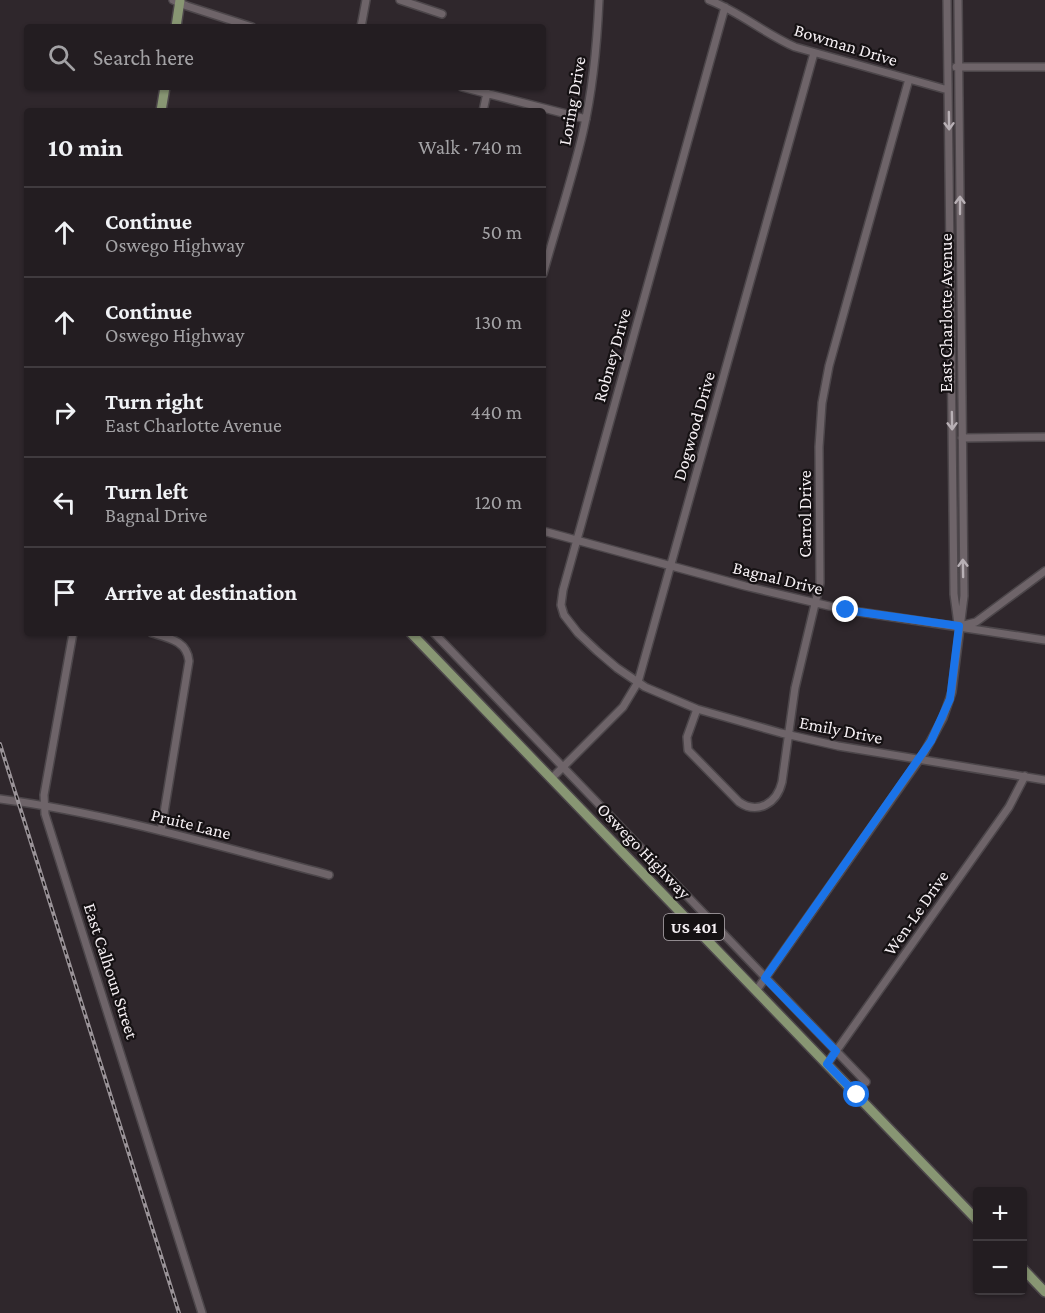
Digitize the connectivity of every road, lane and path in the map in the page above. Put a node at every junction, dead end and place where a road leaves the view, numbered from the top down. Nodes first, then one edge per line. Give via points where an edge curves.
1 (366, 0) edge
2 (400, 0) edge
3 (599, 0) edge
4 (709, 0) edge
5 (947, 0) edge
6 (958, 0) edge
7 (178, 1) edge
8 (726, 7) junction
9 (442, 14) dead end
10 (176, 24) edge
11 (243, 24) edge
12 (362, 24) edge
13 (814, 53) junction
14 (948, 67) junction
15 (958, 67) junction
16 (1045, 67) edge
17 (909, 79) junction
18 (164, 90) edge
19 (479, 90) edge
20 (948, 90) junction
21 (487, 93) junction
22 (162, 108) edge
23 (484, 108) edge
24 (544, 108) edge
25 (546, 108) edge
26 (586, 119) junction
27 (546, 264) edge
28 (1045, 437) edge
29 (962, 438) junction
30 (546, 532) edge
31 (576, 541) junction
32 (670, 566) junction
33 (1045, 571) edge
34 (816, 603) junction
35 (959, 626) junction
36 (72, 636) edge
37 (160, 636) edge
38 (414, 636) edge
39 (437, 636) edge
40 (1045, 640) edge
41 (638, 682) junction
42 (697, 709) junction
43 (788, 735) junction
44 (920, 758) junction
45 (562, 768) junction
46 (1025, 776) junction
47 (551, 779) junction
48 (1045, 780) edge
49 (0, 800) edge
50 (44, 806) junction
51 (161, 831) junction
52 (329, 875) dead end
53 (765, 978) junction
54 (756, 991) junction
55 (836, 1051) junction
56 (827, 1064) junction
57 (866, 1082) dead end
58 (973, 1216) edge
59 (1027, 1272) edge
60 (1045, 1292) edge
61 (202, 1313) edge

1 - 12 street
2 - 9 street
3 - 26 street, Loring Drive
4 - 8 street, Bowman Drive
5 - 14 street, East Charlotte Avenue
6 - 15 street, East Charlotte Avenue
7 - 10 main road
7 - 11 street
8 - 13 street, Bowman Drive via 780,40
8 - 31 street, Robney Drive
13 - 17 street, Bowman Drive
13 - 32 street, Dogwood Drive
14 - 15 street
14 - 20 street, East Charlotte Avenue
15 - 16 street
29 -> 15 street, East Charlotte Avenue
17 - 20 street, Bowman Drive
17 - 34 street, Carrol Drive via 825,385 819,447 820,584
18 - 22 main road
19 - 21 street
20 -> 35 street, East Charlotte Avenue via 954,594
21 - 23 street
21 - 24 street
25 - 26 street
26 - 27 street, Loring Drive
28 - 29 street
35 -> 29 street, East Charlotte Avenue via 964,596
30 - 31 street, Bagnal Drive
31 - 32 street, Bagnal Drive
31 - 41 street, Robney Drive via 561,598 564,615 597,651
32 - 34 street, Bagnal Drive
32 - 41 street, Dogwood Drive
33 - 35 street via 976,622
34 - 35 street, Bagnal Drive
34 - 43 street, Carrol Drive
35 - 40 street, Bagnal Drive
35 - 44 street, East Charlotte Avenue via 950,699
36 - 50 street, East Calhoun Street
37 - 51 street via 181,644 189,661
38 - 47 main road, Oswego Highway / US 401
39 - 45 street, Oswego Highway
41 - 42 street, Emily Drive
41 - 45 street, Dogwood Drive via 623,707
42 - 43 street, Emily Drive
42 - 43 street, Carrol Drive via 687,737 688,750 727,792 748,807 764,806 779,792
43 - 44 street, Emily Drive
44 - 46 street, Emily Drive
44 - 53 street, East Charlotte Avenue
45 - 47 street, Dogwood Drive
45 - 53 street, Oswego Highway
46 - 48 street, Emily Drive
46 - 55 street, Wen-Le Drive via 1009,807
47 - 54 main road, Oswego Highway / US 401
49 - 50 street, Pruite Lane
50 - 51 street, Pruite Lane
50 - 61 street, East Calhoun Street
51 - 52 street, Pruite Lane
53 - 54 street, East Charlotte Avenue
53 - 55 street, Oswego Highway
54 - 56 main road, Oswego Highway / US 401
55 - 56 street, Wen-Le Drive
55 - 57 street, Oswego Highway
56 - 58 main road, Oswego Highway / US 401
59 - 60 main road

